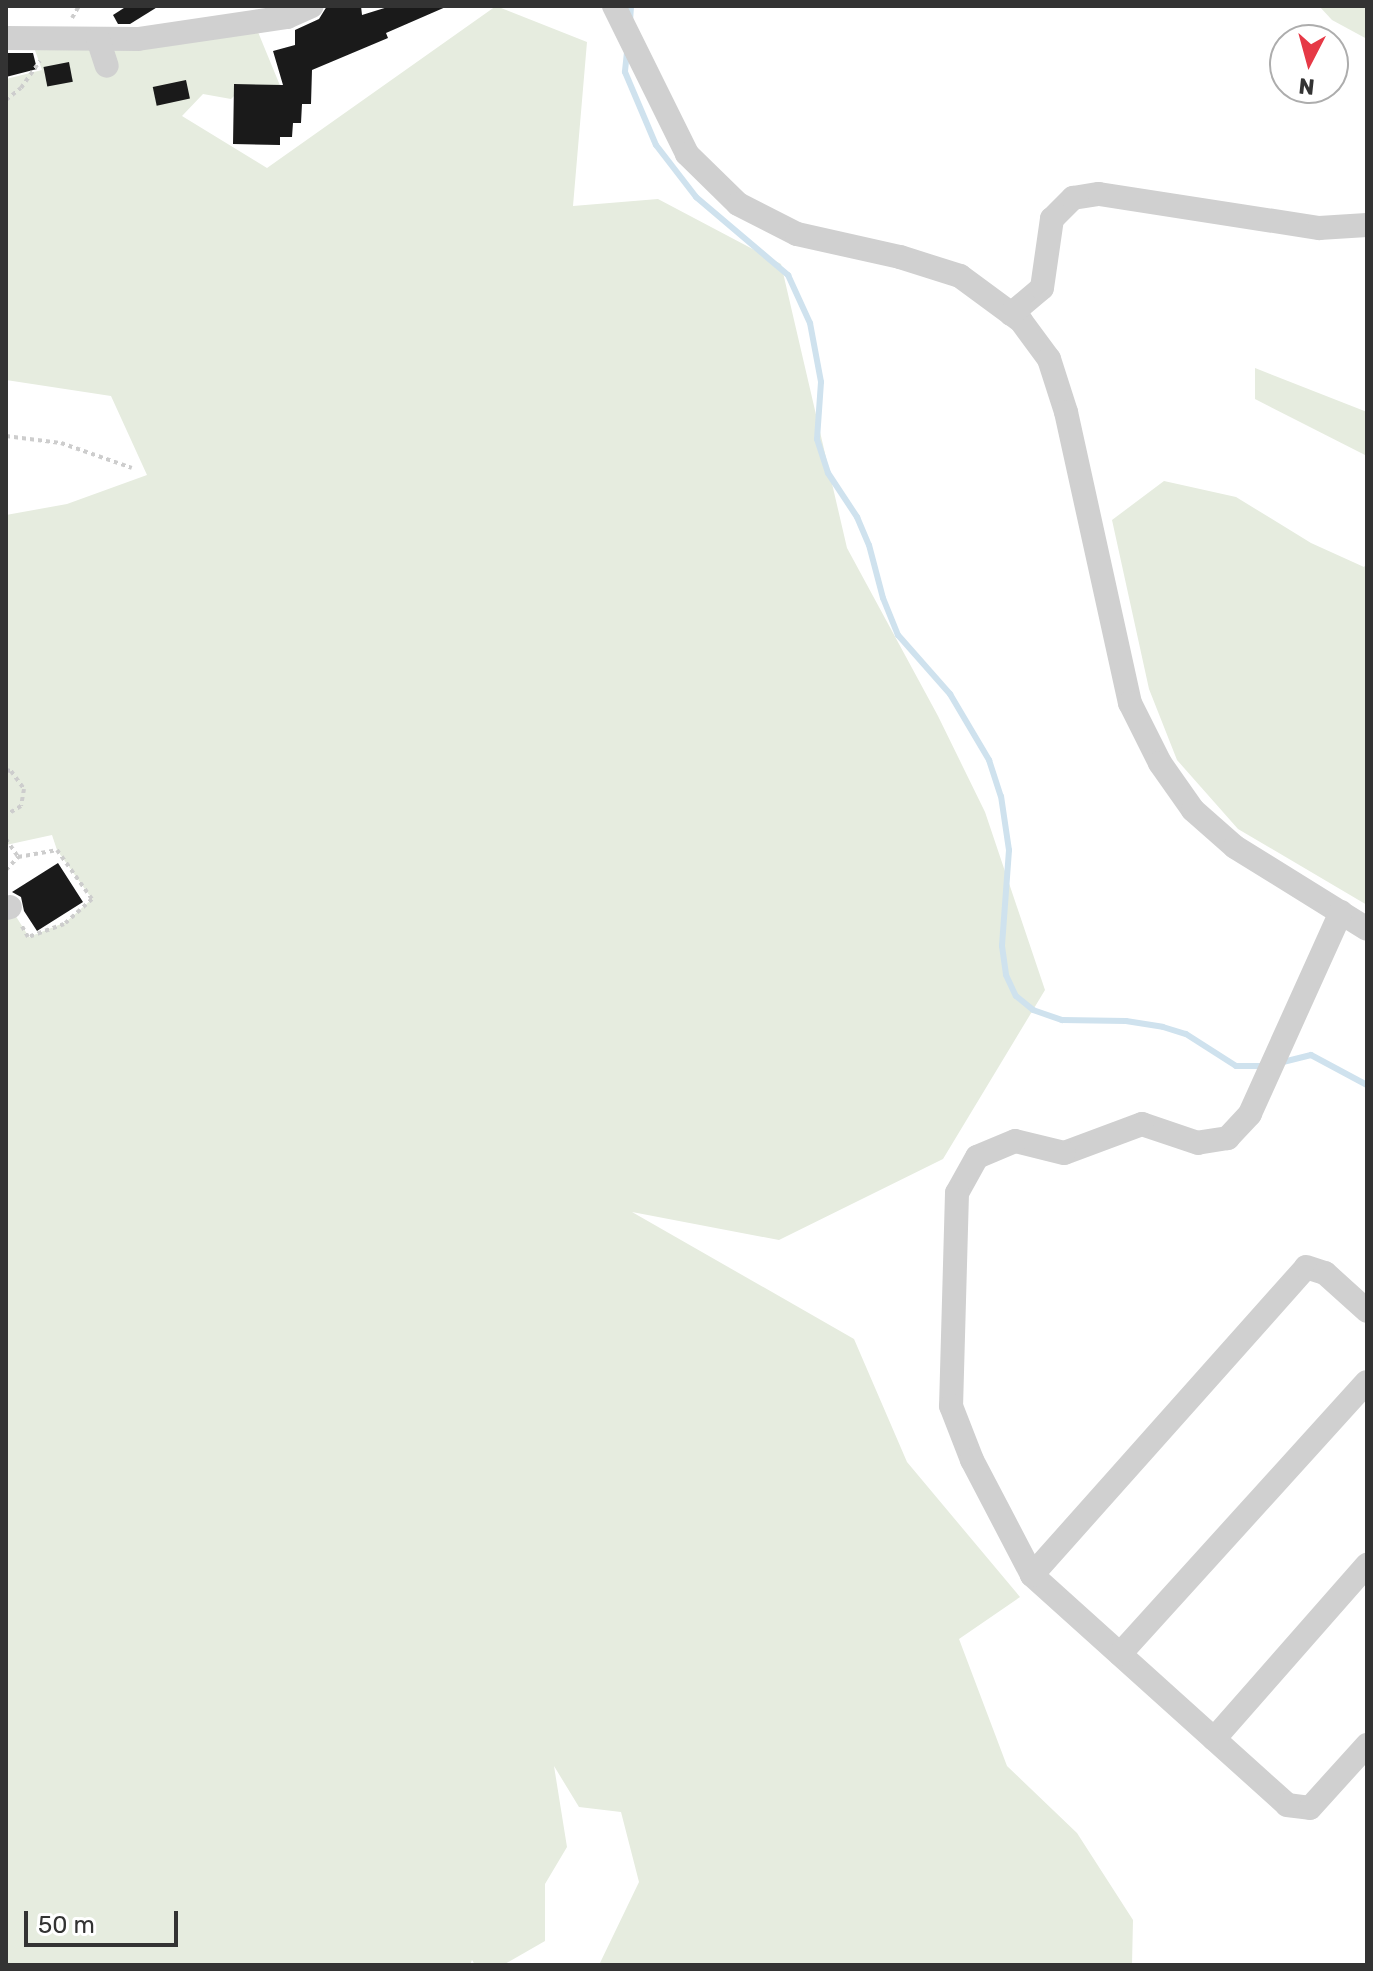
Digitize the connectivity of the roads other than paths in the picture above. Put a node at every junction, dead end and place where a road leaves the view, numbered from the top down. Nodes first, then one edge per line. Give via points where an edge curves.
1 (312, 6) edge
2 (614, 6) edge
3 (6, 38) edge
4 (98, 39) junction
5 (107, 66) dead end
6 (1367, 225) edge
7 (1011, 314) junction
8 (1341, 912) junction
9 (1367, 929) edge
10 (1367, 1311) edge
11 (1367, 1382) edge
12 (1367, 1565) edge
13 (1032, 1575) junction
14 (1120, 1654) junction
15 (1214, 1739) junction
16 (1364, 1755) edge

1 - 4 street via 287,17 138,39
2 - 7 street via 687,154 738,204 797,234 960,276
3 - 4 street
4 - 5 street
6 - 7 street via 1319,228 1099,194 1073,198 1052,219 1042,288
7 - 8 street via 1049,359 1130,703 1160,763 1193,810 1235,847
8 - 9 street
8 - 13 street via 1250,1114 1228,1138 1198,1143 1142,1124 1064,1153 1015,1141 977,1157 957,1193 951,1406 972,1460
10 - 13 street via 1325,1273 1306,1267
11 - 14 street
12 - 15 street
13 - 14 street
14 - 15 street
15 - 16 street via 1287,1805 1310,1808

